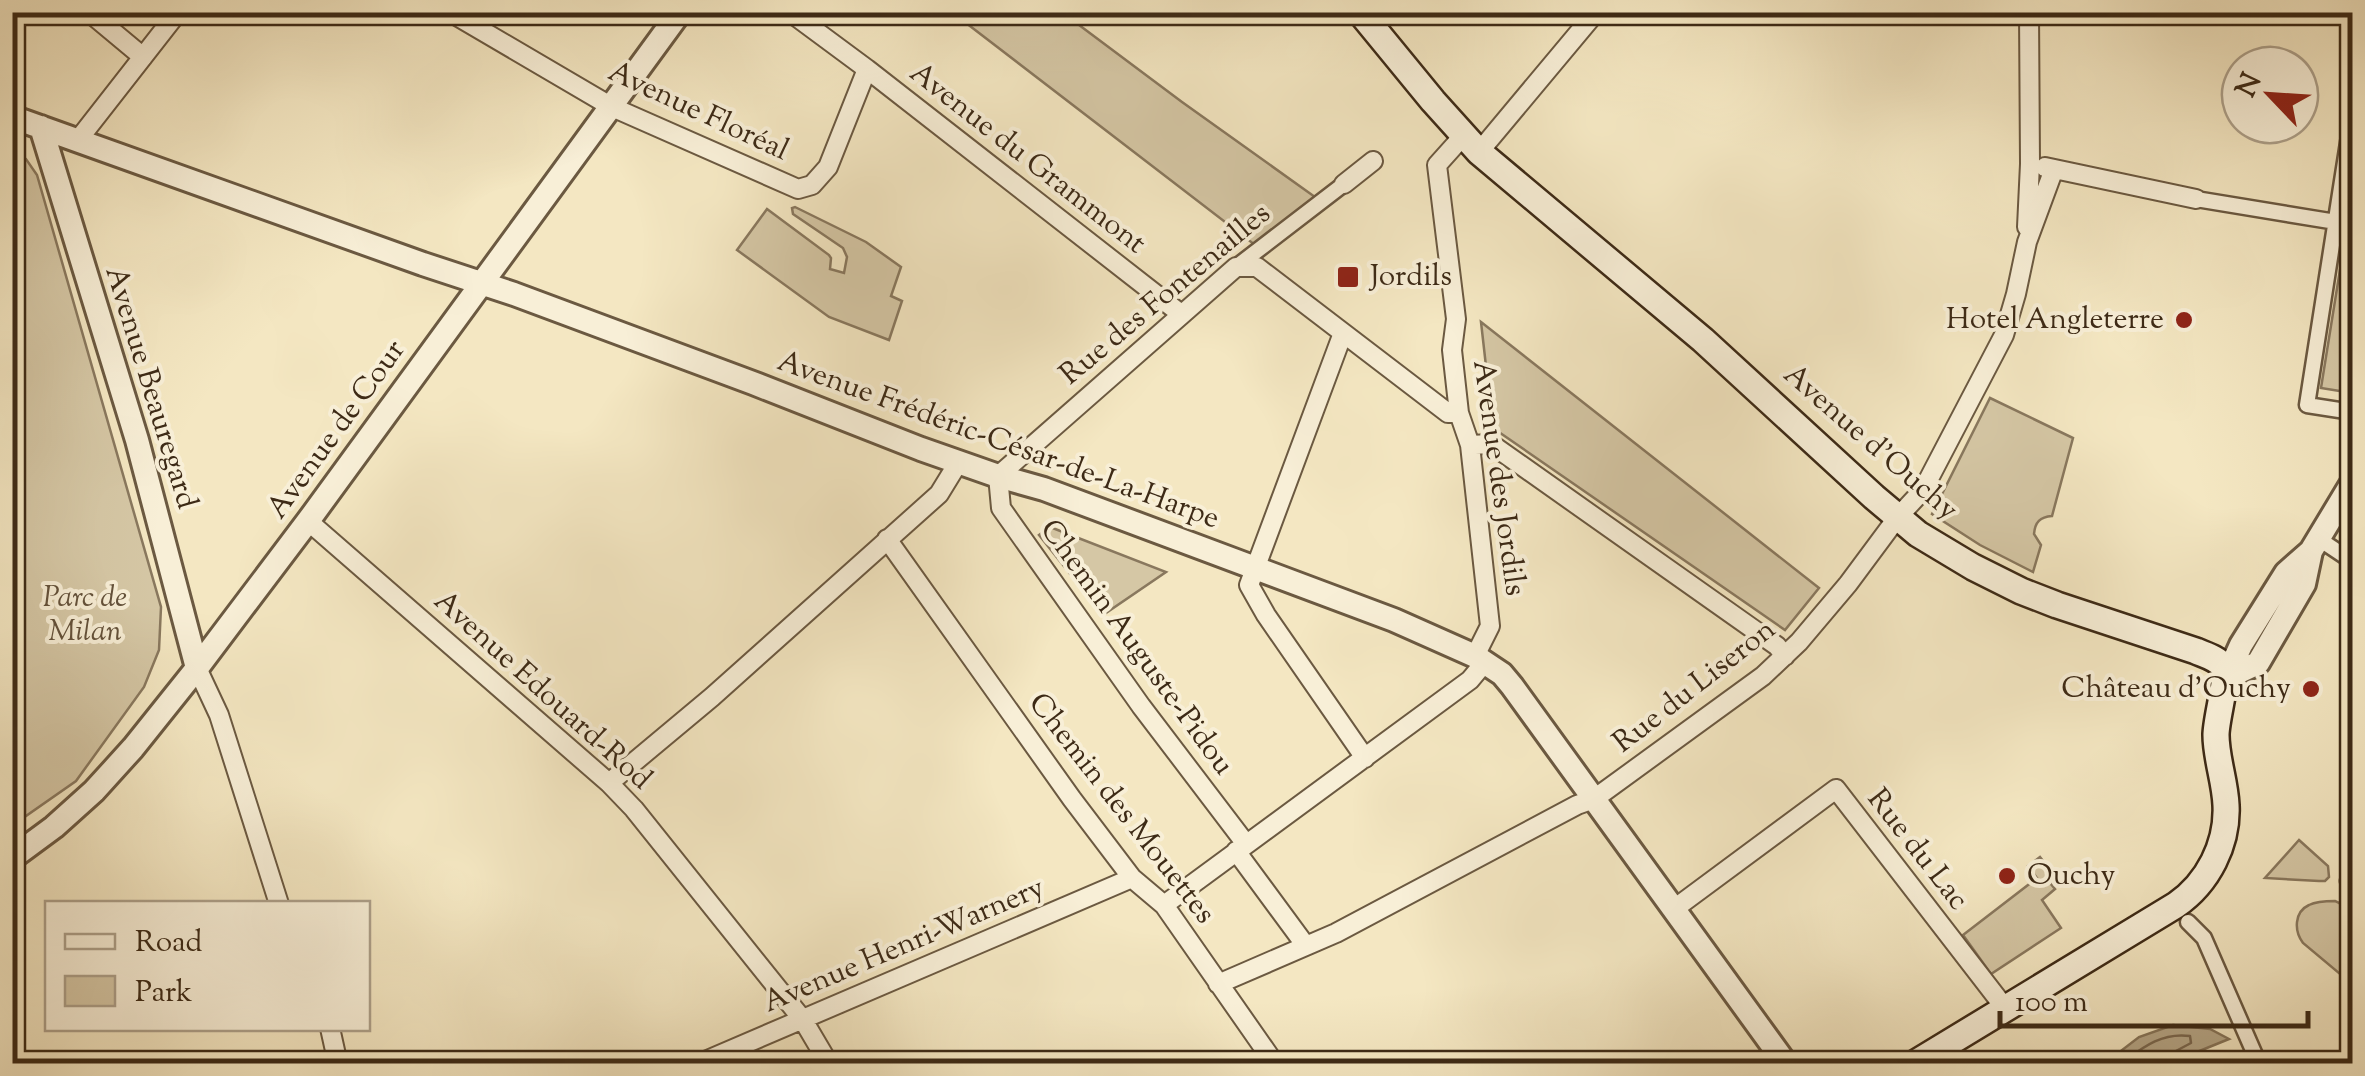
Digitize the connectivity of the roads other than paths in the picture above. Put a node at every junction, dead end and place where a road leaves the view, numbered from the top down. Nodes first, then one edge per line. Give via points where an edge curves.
1 (89, 12) edge
2 (178, 12) edge
3 (450, 12) edge
4 (680, 12) edge
5 (790, 12) edge
6 (1360, 12) edge
7 (1596, 12) edge
8 (2029, 17) edge
9 (143, 57) junction
10 (867, 69) junction
11 (612, 106) junction
12 (2352, 117) edge
13 (12, 118) edge
14 (40, 128) junction
15 (78, 140) junction
16 (1471, 144) junction
17 (1373, 161) dead end
18 (2030, 164) junction
19 (2054, 169) junction
20 (1344, 184) joint
21 (2196, 199) joint
22 (2336, 222) junction
23 (2027, 242) junction
24 (1236, 267) junction
25 (482, 282) junction
26 (1182, 314) junction
27 (1343, 333) junction
28 (2352, 412) edge
29 (1459, 413) junction
30 (1470, 445) junction
31 (958, 463) junction
32 (998, 476) junction
33 (2352, 484) edge
34 (1897, 518) junction
35 (308, 520) junction
36 (888, 539) junction
37 (2315, 545) junction
38 (2352, 561) edge
39 (1256, 568) junction
40 (1785, 656) junction
41 (1480, 659) junction
42 (197, 668) junction
43 (2226, 678) junction
44 (1365, 758) junction
45 (609, 784) junction
46 (1594, 799) junction
47 (1241, 848) junction
48 (12, 858) edge
49 (1132, 878) junction
50 (279, 901) edge
51 (1164, 906) junction
52 (1674, 909) junction
53 (2188, 922) dead end
54 (1306, 946) junction
55 (1218, 984) junction
56 (2005, 1008) junction
57 (802, 1020) junction
58 (331, 1031) edge
59 (338, 1064) edge
60 (698, 1064) edge
61 (830, 1064) edge
62 (1275, 1064) edge
63 (1786, 1064) edge
64 (1914, 1064) edge
65 (2258, 1064) edge

1 - 9 street
2 - 9 street
3 - 11 street, Avenue Floréal
4 - 11 street, Avenue de Cour
5 - 10 street, Avenue du Grammont
6 - 16 main road, Avenue d'Ouchy
7 - 16 street, Avenue des Jordils
8 - 18 street
9 - 15 street
10 - 11 street, Avenue Floréal via 828,167 798,189
10 - 26 street, Avenue du Grammont
11 - 25 street, Avenue de Cour
12 - 22 street
13 - 14 street, Avenue Frédéric-César-de-La-Harpe
14 - 15 street, Avenue Frédéric-César-de-La-Harpe
14 - 42 street, Avenue Beauregard via 137,440
15 - 25 street, Avenue Frédéric-César-de-La-Harpe
16 - 29 street, Avenue des Jordils via 1437,166 1456,318 1452,350
16 - 34 main road, Avenue d'Ouchy via 1703,340
17 - 20 street, Rue des Fontenailles
18 - 19 street
18 - 23 street
19 - 21 street
19 - 23 street
20 - 24 street, Rue des Fontenailles
21 - 22 street
22 - 28 street via 2307,404
23 - 34 street, Rue du Liseron via 2004,336 1923,490
24 - 26 street, Rue des Fontenailles
24 - 27 street via 1258,267
25 - 31 street, Avenue Frédéric-César-de-La-Harpe
25 - 35 street, Avenue de Cour
26 - 32 street, Rue des Fontenailles
27 - 29 street via 1448,414
27 - 39 street
29 - 30 street, Avenue des Jordils
30 - 40 street via 1492,444
30 - 41 street, Avenue des Jordils via 1490,626
31 - 32 street, Avenue Frédéric-César-de-La-Harpe
31 - 36 street via 939,494
32 - 39 street, Avenue Frédéric-César-de-La-Harpe
32 - 47 street, Chemin Auguste-Pidou via 1001,508
33 - 37 street
34 - 40 street, Rue du Liseron
34 - 43 main road, Avenue d'Ouchy via 2021,591 2216,660
35 - 42 street, Avenue de Cour
35 - 45 street, Avenue Edouard-Rod
36 - 45 street
36 - 49 street, Chemin des Mouettes
37 - 38 street
37 - 43 street via 2286,574
39 - 41 street, Avenue Frédéric-César-de-La-Harpe
39 - 44 street via 1249,585
40 - 46 street, Rue du Liseron
41 - 44 street via 1470,680
41 - 46 street, Avenue Frédéric-César-de-La-Harpe via 1512,686
42 - 48 street, Avenue de Cour via 94,791
42 - 50 street via 220,715
43 - 56 main road via 2216,740 2225,832 2195,889
44 - 47 street
45 - 57 street, Avenue Edouard-Rod
46 - 52 street, Avenue Frédéric-César-de-La-Harpe
46 - 54 street
47 - 51 street
47 - 54 street, Chemin Auguste-Pidou
49 - 51 street, Chemin des Mouettes
49 - 57 street, Avenue Henri-Warnery
51 - 55 street, Chemin des Mouettes
52 - 56 street, Rue du Lac via 1836,789
52 - 63 street, Avenue Frédéric-César-de-La-Harpe
53 - 65 street via 2204,938
54 - 55 street
55 - 62 street, Chemin des Mouettes
56 - 64 main road
57 - 60 street, Avenue Henri-Warnery
57 - 61 street, Avenue Edouard-Rod
58 - 59 street

